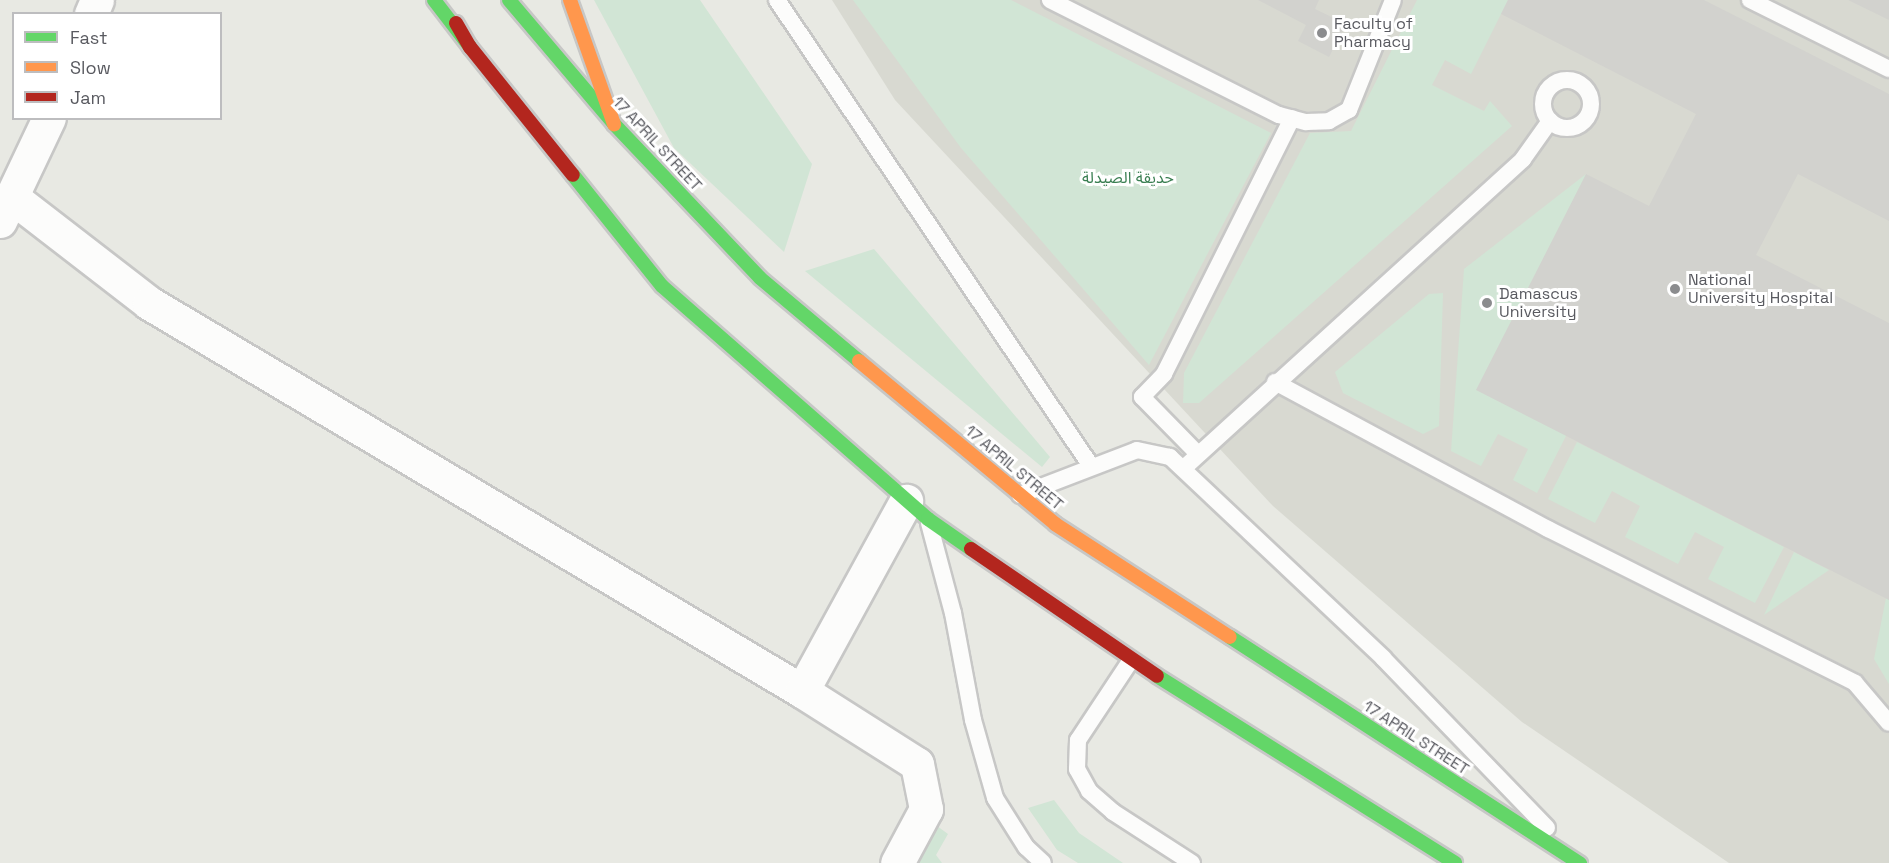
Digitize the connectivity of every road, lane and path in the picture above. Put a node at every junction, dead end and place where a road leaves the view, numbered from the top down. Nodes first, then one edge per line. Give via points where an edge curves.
1 (434, 0) edge
2 (444, 0) edge
3 (509, 0) edge
4 (570, 0) edge
5 (777, 0) edge
6 (1050, 0) edge
7 (1393, 0) edge
8 (1750, 0) edge
9 (470, 47) junction
10 (1889, 69) edge
11 (1292, 118) junction
12 (47, 120) edge
13 (1550, 121) dead end
14 (614, 124) junction
15 (6, 209) edge
16 (1275, 382) junction
17 (1198, 454) junction
18 (1091, 466) junction
19 (1185, 467) junction
20 (1020, 495) junction
21 (917, 510) junction
22 (1131, 660) junction
23 (802, 691) junction
24 (1889, 723) edge
25 (897, 863) edge
26 (1043, 863) edge
27 (1192, 863) edge
28 (1455, 863) edge
29 (1580, 863) edge

1 - 9 main road
2 - 9 main road
3 - 14 main road, 17 APRIL STREET
4 - 14 main road
5 - 18 lane
6 - 11 lane via 1279,116
7 - 11 lane via 1349,110 1329,121
8 - 10 lane
9 - 21 main road via 662,286
11 - 17 lane via 1164,374 1142,397
12 - 15 street
13 - 16 lane via 1523,159
14 - 20 main road, 17 APRIL STREET via 759,278
15 - 23 street via 149,303
16 - 17 lane
16 - 24 lane via 1548,530 1855,683
17 - 19 lane
18 - 19 lane via 1137,450 1170,457
18 - 20 lane
19 - 29 lane via 1383,658
20 - 29 main road, 17 APRIL STREET via 1055,524
21 - 22 main road
21 - 23 street
21 - 26 lane via 992,789 1026,847
22 - 27 lane via 1078,740 1077,769 1089,791 1113,812
22 - 28 main road
23 - 25 street via 918,764 926,809

